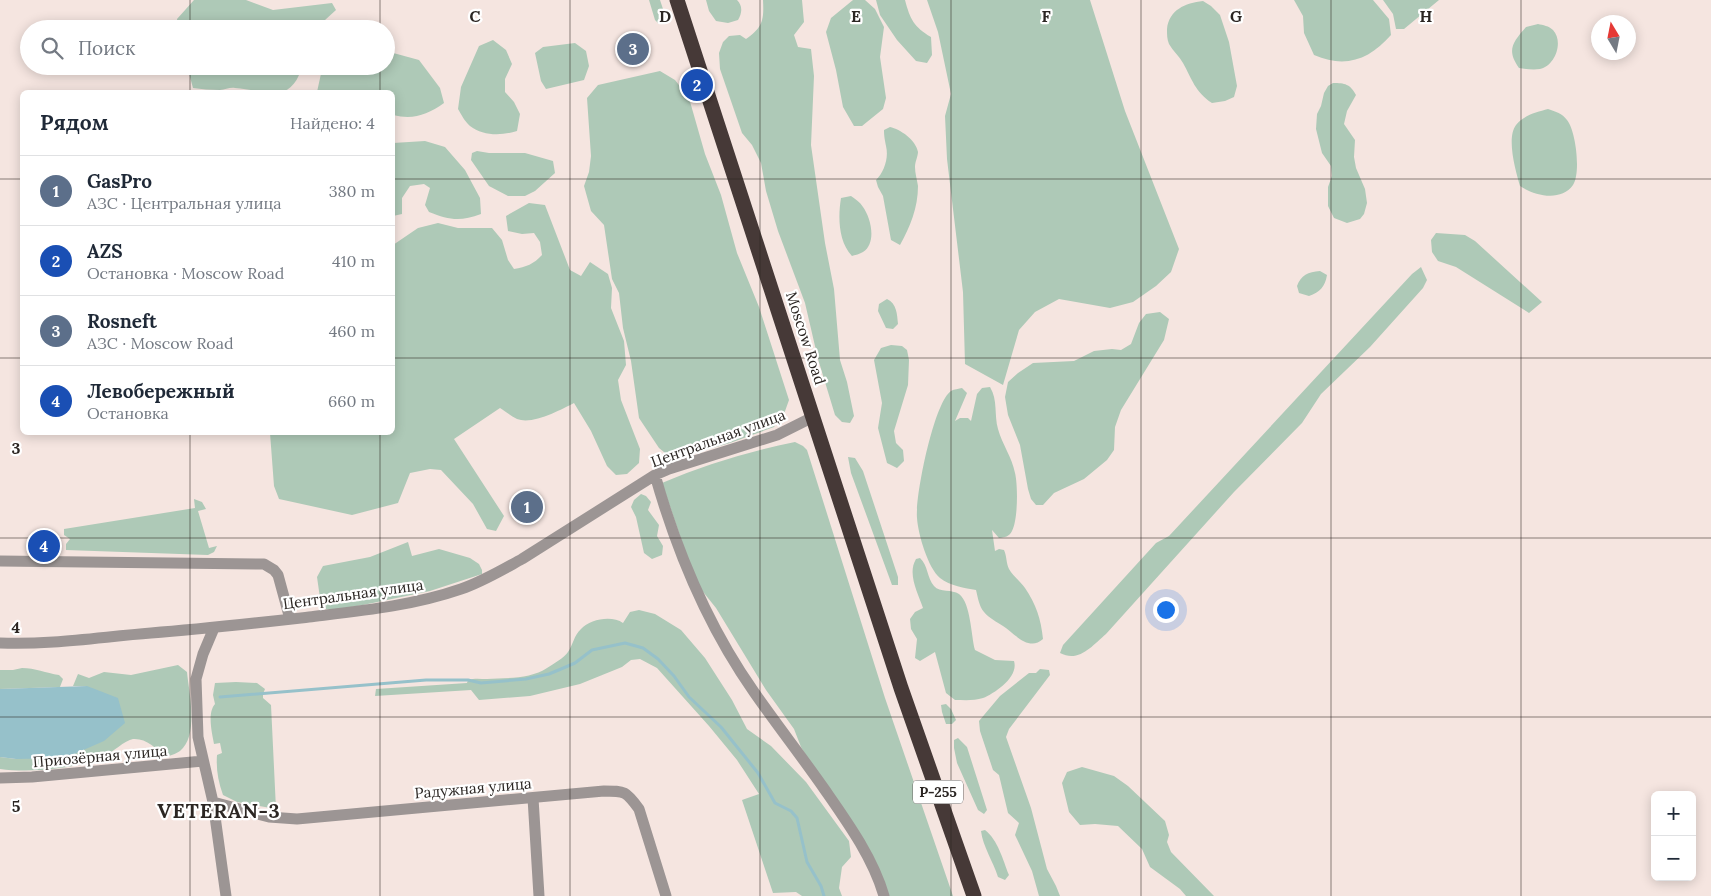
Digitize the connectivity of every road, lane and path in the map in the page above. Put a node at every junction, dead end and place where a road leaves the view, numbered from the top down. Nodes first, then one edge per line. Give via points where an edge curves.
1 (677, 0) edge
2 (813, 417) junction
3 (655, 475) junction
4 (0, 561) edge
5 (290, 619) junction
6 (214, 628) junction
7 (0, 643) edge
8 (203, 761) junction
9 (0, 778) edge
10 (533, 798) junction
11 (214, 802) junction
12 (226, 896) edge
13 (539, 896) edge
14 (666, 896) edge
15 (884, 896) edge
16 (974, 896) edge

1 - 2 highway, Moscow Road
2 - 3 street, Центральная улица via 777,435
2 - 16 highway, Moscow Road / Р-255 via 901,688
3 - 5 street, Центральная улица via 522,559 462,588 391,606
3 - 15 street via 694,587 718,634 753,691 853,830
4 - 5 street via 270,566 278,575
5 - 6 street, Центральная улица
6 - 7 street, Центральная улица via 88,640
6 - 8 street via 196,678 198,737
8 - 9 street, Приозёрная улица
8 - 11 street
10 - 11 street, Радужная улица via 297,819 269,817
10 - 13 street
10 - 14 street, Радужная улица via 622,791 630,796 639,809
11 - 12 street

